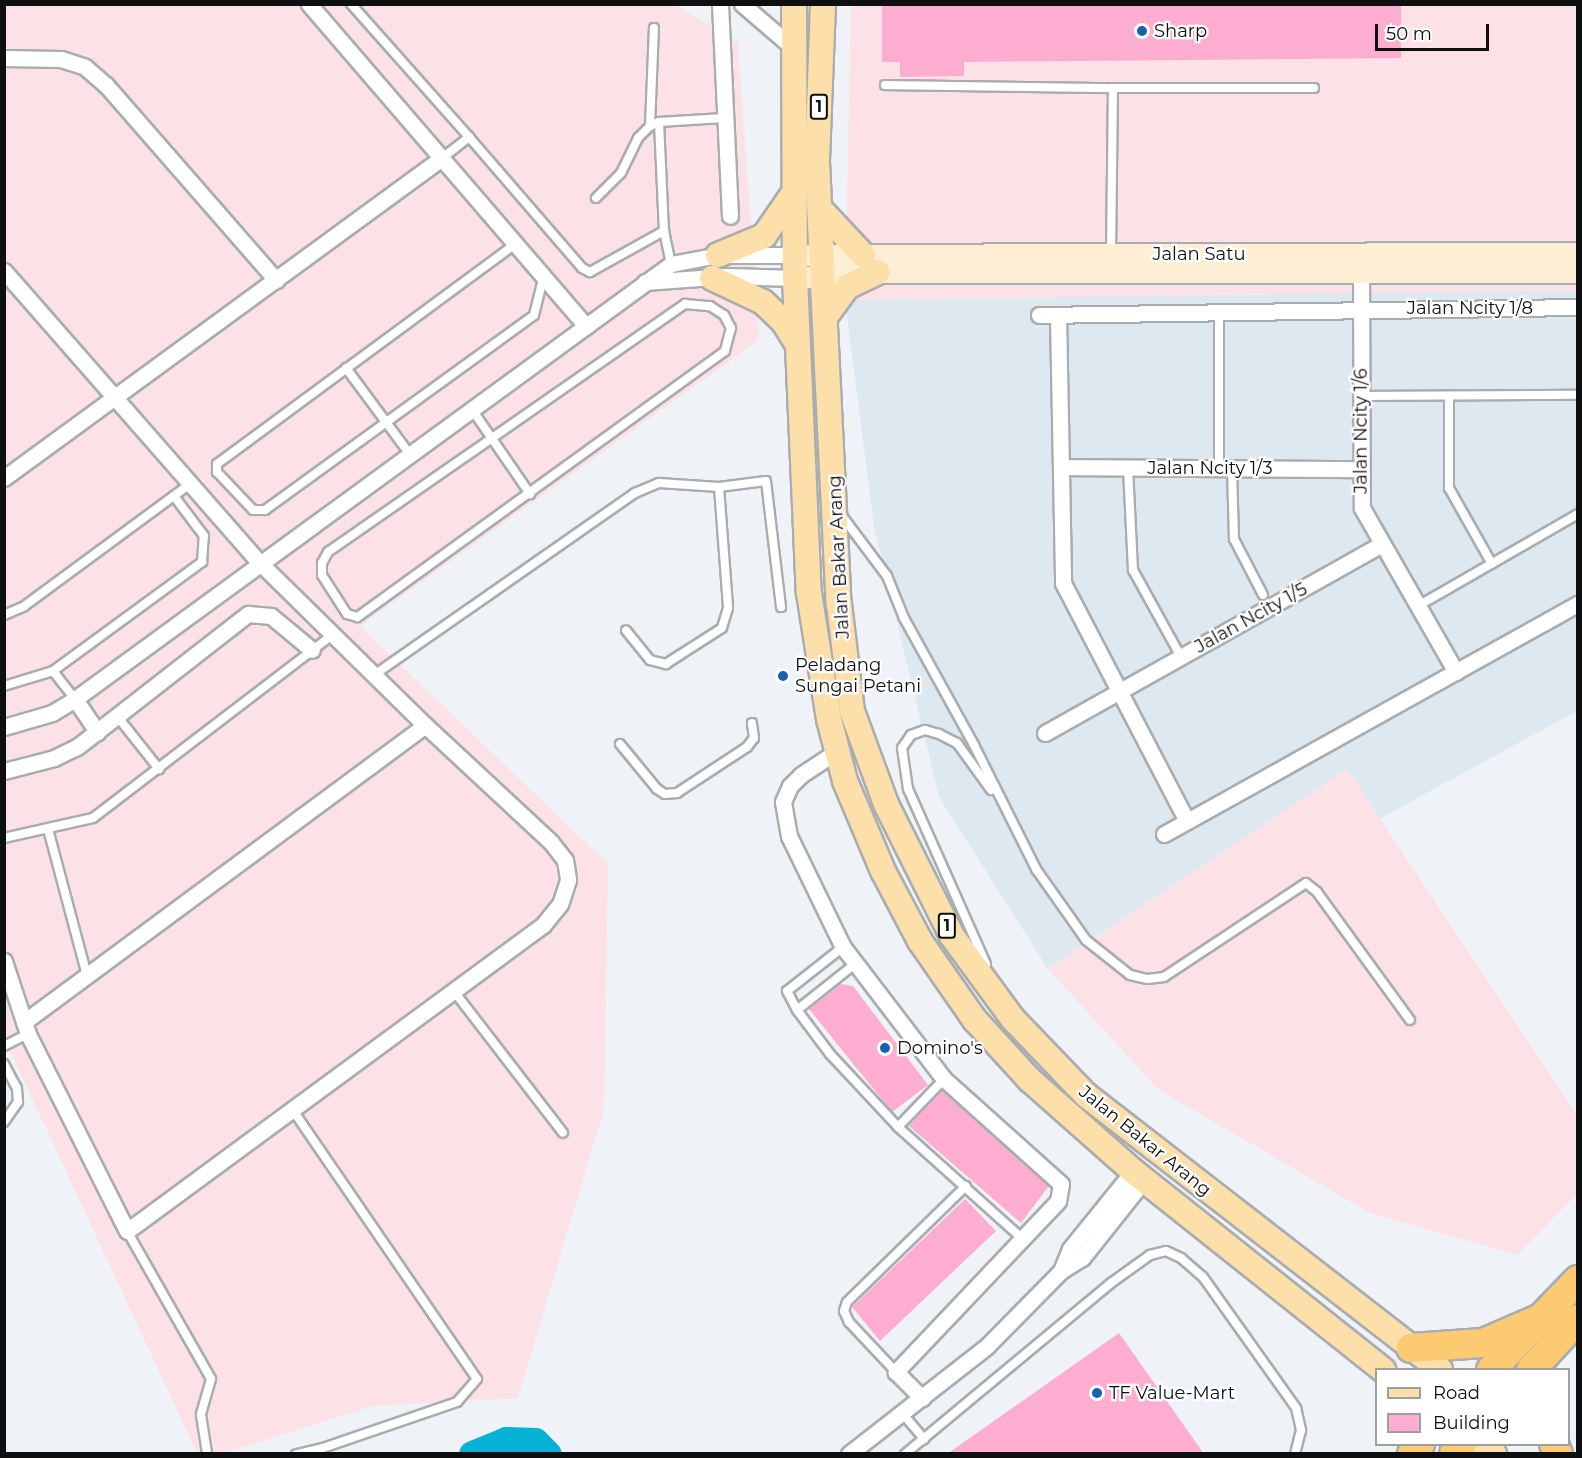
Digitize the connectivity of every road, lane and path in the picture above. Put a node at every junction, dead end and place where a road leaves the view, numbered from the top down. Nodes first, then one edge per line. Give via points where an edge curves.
1 (309, 4) edge
2 (351, 4) edge
3 (720, 4) edge
4 (742, 4) edge
5 (794, 4) edge
6 (823, 4) edge
7 (654, 28) dead end
8 (792, 47) junction
9 (4, 58) edge
10 (885, 85) dead end
11 (1314, 87) dead end
12 (1113, 88) junction
13 (724, 118) junction
14 (659, 122) junction
15 (650, 126) junction
16 (469, 137) junction
17 (440, 160) junction
18 (793, 194) junction
19 (596, 198) dead end
20 (820, 209) junction
21 (730, 216) dead end
22 (664, 231) junction
23 (514, 245) junction
24 (1578, 253) edge
25 (870, 263) junction
26 (671, 264) junction
27 (1111, 264) junction
28 (1361, 264) junction
29 (715, 266) junction
30 (822, 266) junction
31 (796, 267) junction
32 (4, 271) edge
33 (1578, 272) edge
34 (543, 278) junction
35 (276, 280) junction
36 (642, 282) junction
37 (1578, 307) edge
38 (1362, 308) junction
39 (1219, 311) junction
40 (1039, 315) dead end
41 (1058, 315) junction
42 (826, 316) junction
43 (586, 326) junction
44 (797, 343) junction
45 (346, 368) junction
46 (1578, 395) edge
47 (1361, 396) junction
48 (1449, 396) junction
49 (115, 399) junction
50 (473, 411) junction
51 (387, 424) junction
52 (492, 439) junction
53 (411, 456) junction
54 (1061, 467) junction
55 (1128, 468) junction
56 (1226, 468) junction
57 (1360, 469) junction
58 (4, 478) edge
59 (190, 484) junction
60 (719, 487) junction
61 (530, 494) junction
62 (174, 496) junction
63 (836, 508) junction
64 (1578, 514) edge
65 (1383, 544) junction
66 (259, 562) junction
67 (1492, 564) junction
68 (1263, 595) dead end
69 (1578, 604) edge
70 (1418, 606) junction
71 (781, 607) dead end
72 (4, 615) edge
73 (626, 630) dead end
74 (332, 635) junction
75 (312, 650) junction
76 (1181, 657) junction
77 (53, 671) junction
78 (1456, 672) junction
79 (374, 675) junction
80 (4, 686) edge
81 (1120, 691) junction
82 (75, 699) junction
83 (117, 717) junction
84 (753, 723) dead end
85 (424, 725) junction
86 (4, 727) edge
87 (97, 732) junction
88 (1045, 733) dead end
89 (620, 744) dead end
90 (837, 751) junction
91 (159, 769) junction
92 (4, 771) edge
93 (1000, 803) junction
94 (1187, 821) junction
95 (48, 829) junction
96 (1164, 834) dead end
97 (4, 838) edge
98 (843, 947) junction
99 (4, 961) edge
100 (856, 963) junction
101 (87, 976) junction
102 (453, 990) junction
103 (797, 1010) junction
104 (1013, 1019) junction
105 (1410, 1020) dead end
106 (26, 1028) junction
107 (4, 1046) edge
108 (4, 1064) edge
109 (944, 1079) junction
110 (292, 1109) junction
111 (4, 1122) edge
112 (898, 1127) junction
113 (563, 1132) dead end
114 (1139, 1175) junction
115 (966, 1186) junction
116 (127, 1232) junction
117 (1023, 1239) junction
118 (1578, 1280) edge
119 (1559, 1326) edge
120 (1411, 1348) junction
121 (1380, 1368) edge
122 (1437, 1368) edge
123 (1494, 1368) edge
124 (1532, 1368) edge
125 (1550, 1368) edge
126 (896, 1372) junction
127 (922, 1398) junction
128 (903, 1414) junction
129 (924, 1439) junction
130 (207, 1454) edge
131 (296, 1454) edge
132 (849, 1454) edge
133 (905, 1454) edge
134 (1295, 1454) edge

1 - 17 street
2 - 16 lane
3 - 13 street
4 - 8 street
5 - 8 main road, Jalan Bakar Arang / 1
6 - 20 main road, Jalan Bakar Arang / 1 via 817,162
7 - 15 lane
8 - 18 main road, Jalan Bakar Arang / 1
9 - 35 street via 61,59 85,67 106,85
10 - 12 lane
11 - 12 lane
12 - 27 lane
13 - 14 lane
13 - 21 street
14 - 15 lane
14 - 22 lane
15 - 19 lane via 638,138 621,172
16 - 17 lane
16 - 22 lane via 582,268 590,272
17 - 23 street
17 - 35 street
18 - 29 main road via 764,236
18 - 31 main road, Jalan Bakar Arang / 1
20 - 25 main road
20 - 30 main road, Jalan Bakar Arang / 1
22 - 26 lane
23 - 34 street
23 - 45 lane
24 - 28 main road, Jalan Satu
25 - 27 main road, Jalan Satu
25 - 30 main road, Jalan Satu
25 - 42 main road
26 - 29 street
26 - 36 street
27 - 28 main road, Jalan Satu
28 - 33 main road, Jalan Satu
28 - 38 street, Jalan Ncity 1/6
29 - 31 street
29 - 31 street
29 - 36 street
29 - 44 main road via 764,302
30 - 31 main road, Jalan Satu
30 - 42 main road, Jalan Bakar Arang / 1
31 - 44 main road, Jalan Bakar Arang / 1
32 - 49 street
34 - 43 street
34 - 51 lane via 534,315
35 - 49 street
36 - 43 street
37 - 38 street, Jalan Ncity 1/8
38 - 39 street, Jalan Ncity 1/8
38 - 47 street, Jalan Ncity 1/6
39 - 41 street, Jalan Ncity 1/8
39 - 56 lane
40 - 41 street, Jalan Ncity 1/8
41 - 54 street
42 - 63 main road, Jalan Bakar Arang / 1
43 - 50 street
44 - 90 main road, Jalan Bakar Arang / 1 via 809,593
45 - 51 lane
45 - 51 lane via 217,464 217,472 253,510 265,510
46 - 48 lane
47 - 48 lane
47 - 57 street, Jalan Ncity 1/6
48 - 67 lane via 1449,488
49 - 58 street
49 - 59 street
50 - 52 lane
50 - 53 street
51 - 53 lane
52 - 61 lane
52 - 61 lane via 328,552 322,563 322,575 347,614 357,617
52 - 61 lane via 678,306 710,306 724,315 731,328 725,351
53 - 66 street
54 - 55 street, Jalan Ncity 1/3
54 - 81 street via 1063,583
55 - 56 street, Jalan Ncity 1/3
55 - 76 lane via 1131,564
56 - 57 street, Jalan Ncity 1/3
56 - 68 lane via 1234,538
57 - 65 street, Jalan Ncity 1/6 via 1362,508
59 - 62 lane
59 - 66 street
60 - 71 lane via 766,481
60 - 73 lane via 728,608 722,628 666,664 650,660
60 - 79 lane via 659,483 635,493
62 - 72 lane via 23,607
62 - 77 lane via 204,536 202,562
63 - 93 lane via 887,576 904,618 974,745
63 - 104 main road, Jalan Bakar Arang / 1 via 839,604 852,711 886,804 918,874 952,936
64 - 67 lane
65 - 70 street, Jalan Ncity 1/6
65 - 76 street, Jalan Ncity 1/5
66 - 74 street
66 - 82 street
67 - 70 lane
69 - 78 street
70 - 78 street, Jalan Ncity 1/6
74 - 75 lane
74 - 79 street
75 - 83 street via 271,616 248,614
75 - 91 lane
76 - 81 street, Jalan Ncity 1/5
77 - 80 lane
77 - 82 lane
78 - 94 street
79 - 85 street
81 - 88 street, Jalan Ncity 1/5
81 - 94 street
82 - 86 street via 52,713
82 - 87 street
83 - 87 street
83 - 91 lane
84 - 89 lane via 754,738 747,747 677,793 665,794 657,789
85 - 101 street
85 - 102 street via 550,841 565,860 567,880 560,904 543,925
87 - 92 street via 66,754
90 - 98 street via 801,775 790,786 783,802 789,836
90 - 114 main road, Jalan Bakar Arang / 1 via 844,781 883,871 920,941 975,1020 1030,1080
91 - 95 lane via 93,818
93 - 104 lane via 957,743 925,730 911,735 902,748 908,789
93 - 105 lane via 1036,869 1086,940 1130,975 1148,980 1164,977 1306,883 1317,892
94 - 96 street
95 - 97 lane
95 - 101 lane
98 - 100 street
98 - 103 lane via 787,991
99 - 106 street
100 - 103 lane
100 - 109 street
101 - 106 street
102 - 110 street
102 - 113 lane
103 - 112 lane via 830,1054
104 - 120 main road, Jalan Bakar Arang / 1 via 1086,1095
106 - 107 lane
106 - 116 street
108 - 111 lane via 17,1088 18,1102
109 - 112 lane
109 - 117 street via 1061,1184 1058,1201
110 - 116 street
110 - 131 lane via 477,1379 457,1402
112 - 115 lane
114 - 121 main road, Jalan Bakar Arang / 1
114 - 127 street via 1082,1258 1061,1271 987,1346
115 - 117 lane
115 - 126 lane via 847,1302 844,1311 849,1322
116 - 130 lane via 211,1380 201,1415
117 - 126 street
118 - 119 highway
119 - 120 highway via 1473,1345
119 - 123 highway
119 - 124 highway
119 - 125 highway
120 - 122 main road, Jalan Bakar Arang / 1
126 - 127 street
127 - 128 street
128 - 129 lane
128 - 132 street
129 - 133 lane
129 - 134 lane via 1111,1283 1150,1255 1166,1251 1203,1277 1296,1408 1301,1430

